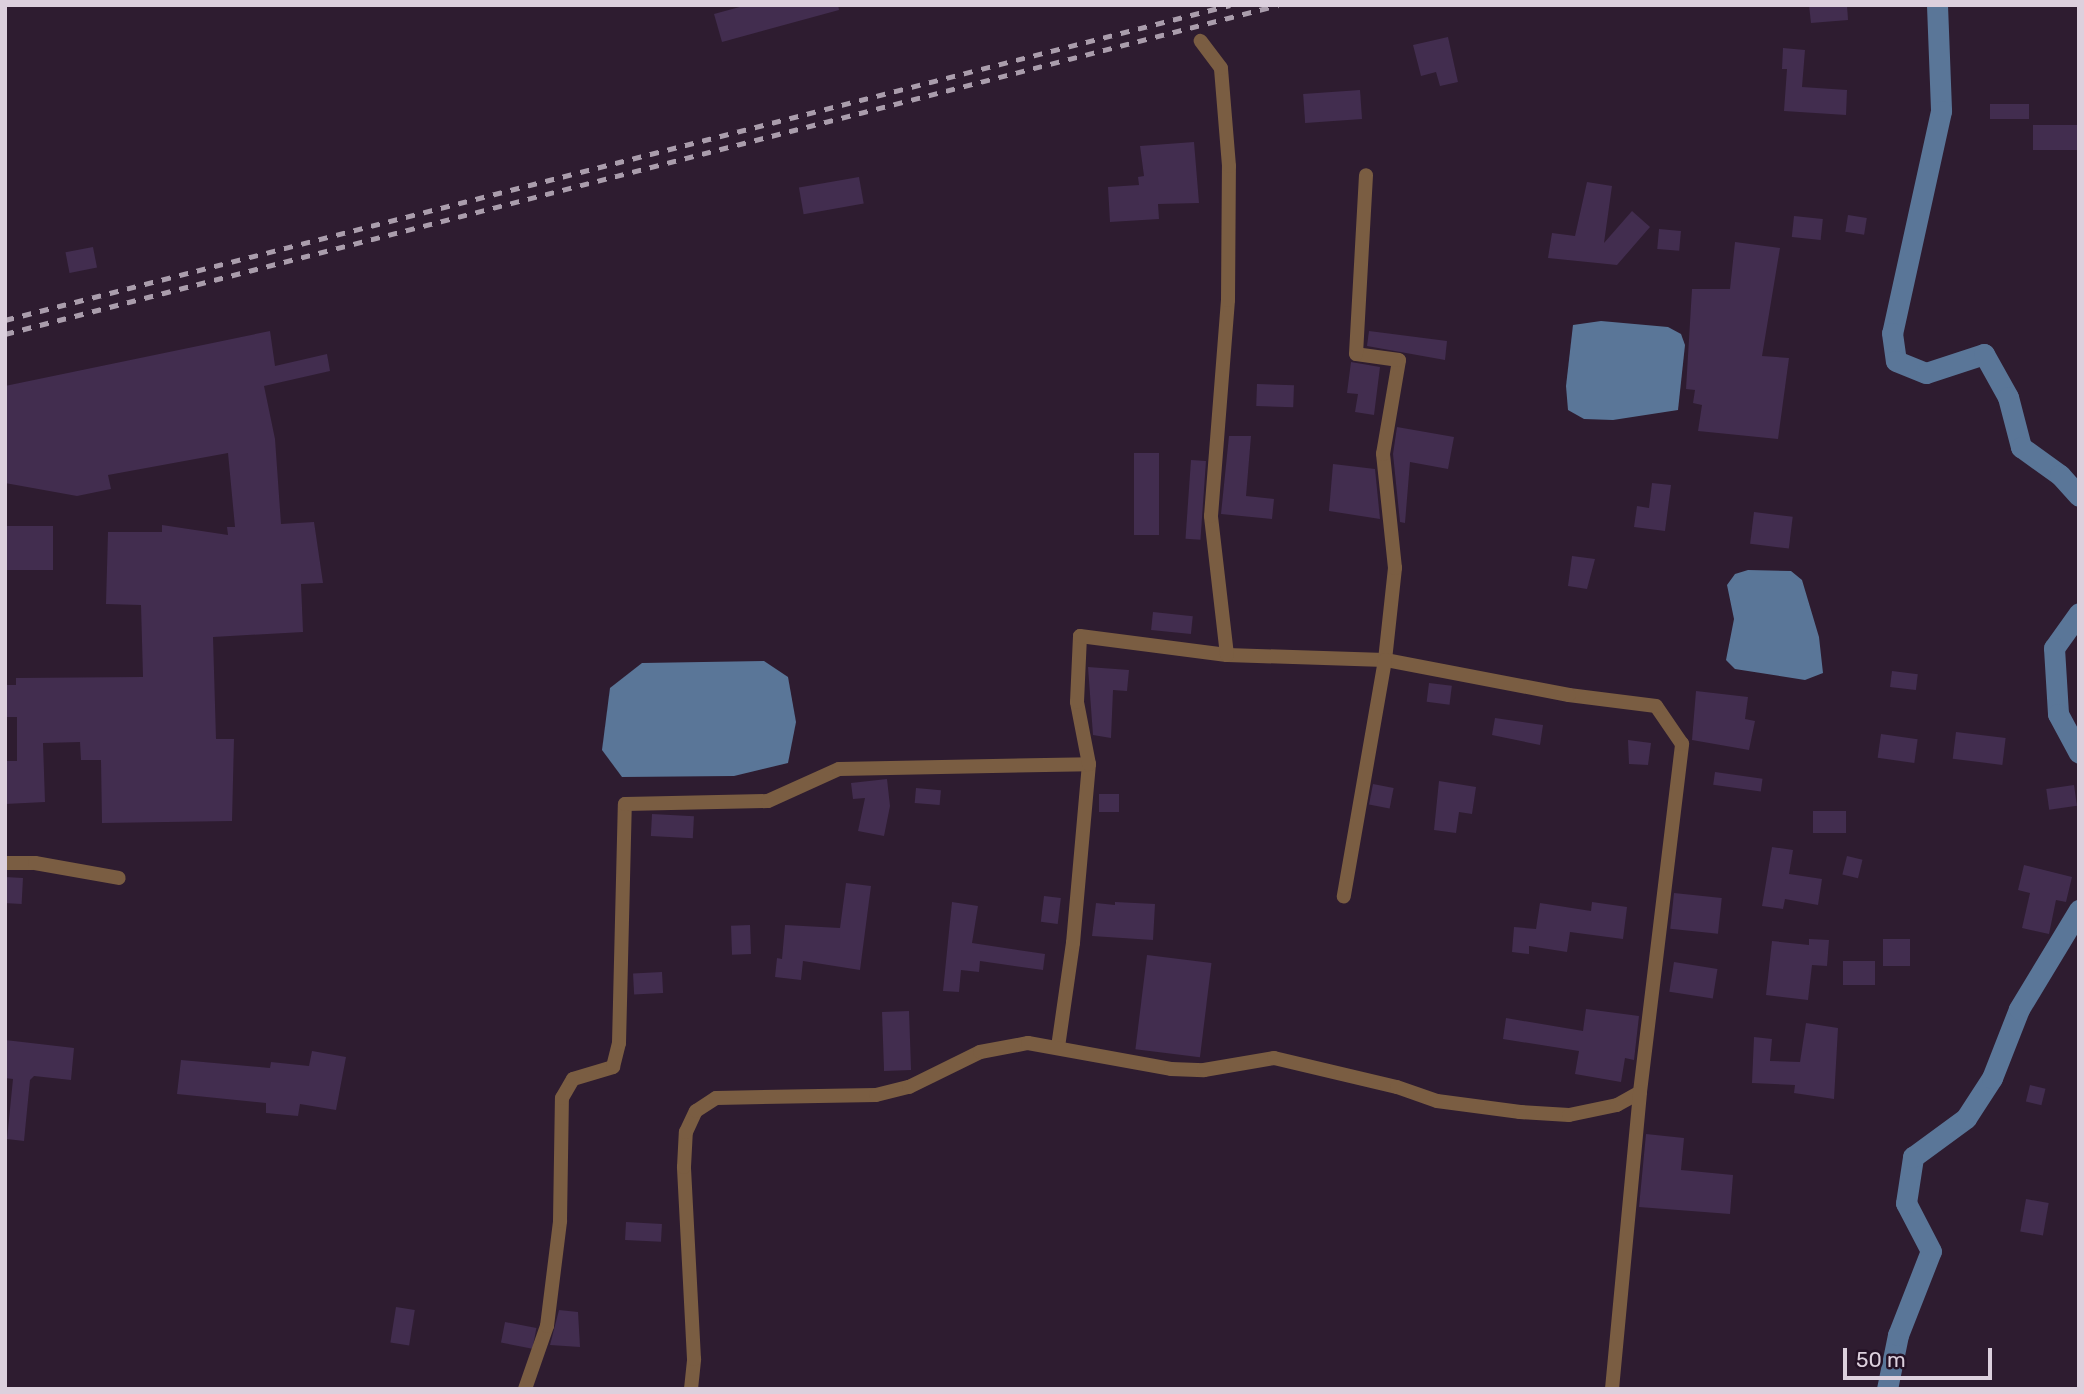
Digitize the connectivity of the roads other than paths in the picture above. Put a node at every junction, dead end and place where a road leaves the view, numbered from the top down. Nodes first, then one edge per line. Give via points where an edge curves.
1 (1201, 41) dead end
2 (1366, 175) dead end
3 (1227, 655) junction
4 (1385, 660) junction
5 (1088, 764) junction
6 (5, 863) edge
7 (119, 878) dead end
8 (1343, 896) dead end
9 (1058, 1047) junction
10 (1640, 1092) junction
11 (525, 1389) edge
12 (691, 1389) edge
13 (1612, 1389) edge

1 - 3 street via 1221,68 1228,166 1228,300 1211,516
2 - 4 street via 1356,354 1399,360 1383,454 1395,568
3 - 4 street
3 - 5 street via 1080,636 1077,702
4 - 8 street
4 - 10 street via 1569,695 1656,706 1682,744
5 - 9 street via 1073,943
5 - 11 street via 839,769 768,801 625,804 619,1043 613,1068 573,1079 562,1098 560,1220 547,1326
6 - 7 street via 35,863
9 - 10 street via 1171,1069 1204,1070 1274,1058 1437,1101 1520,1112 1569,1115 1617,1105
9 - 12 street via 1028,1044 980,1052 909,1087 876,1096 716,1098 696,1111 686,1132 684,1167 693,1313
10 - 13 street

